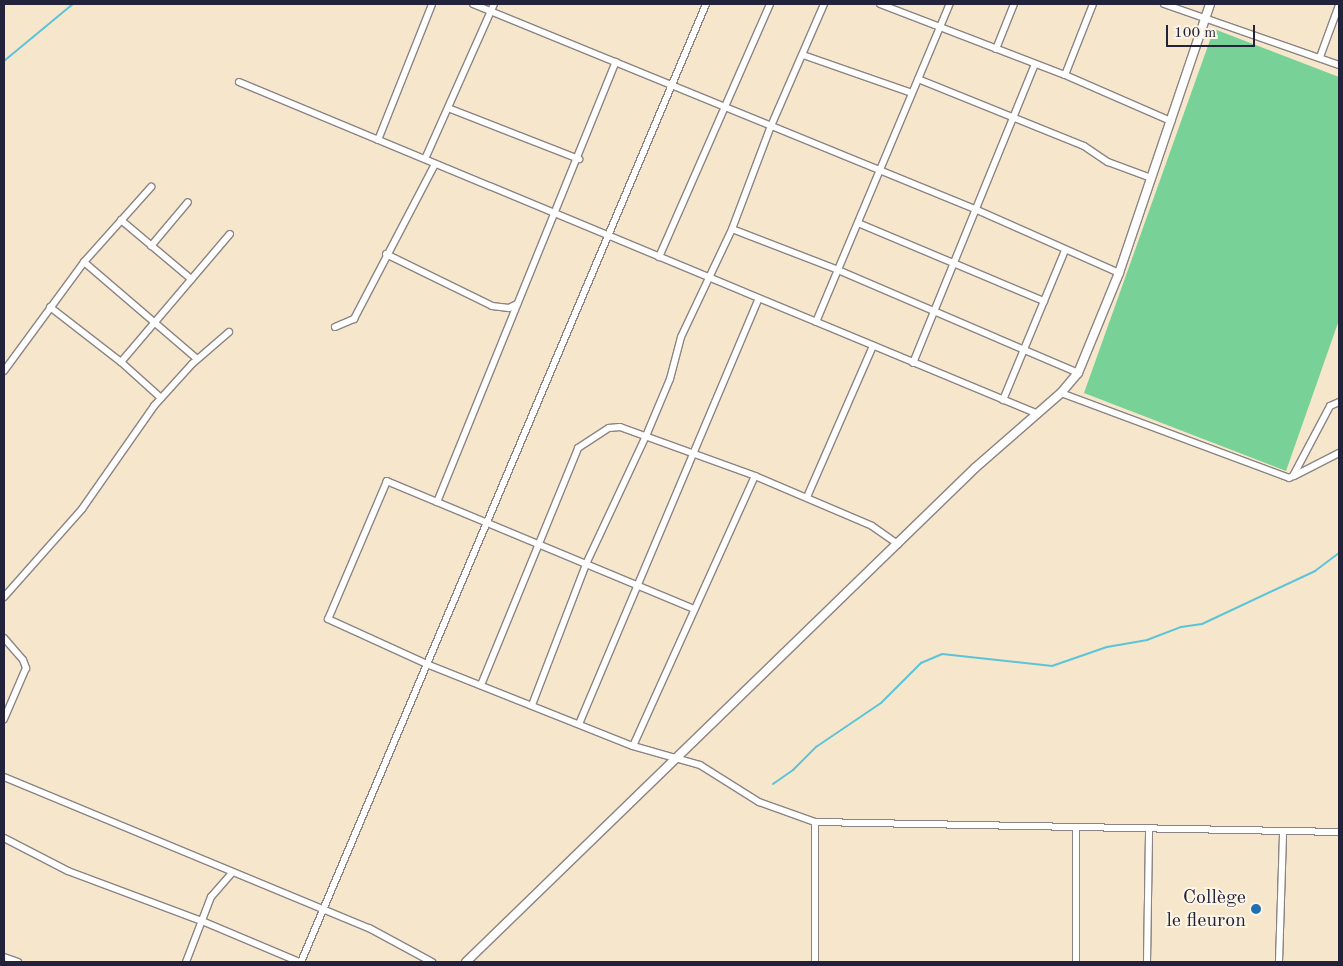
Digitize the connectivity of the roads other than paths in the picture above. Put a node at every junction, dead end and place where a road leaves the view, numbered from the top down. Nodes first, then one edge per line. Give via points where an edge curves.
1 (432, 4) edge
2 (473, 4) edge
3 (494, 4) edge
4 (706, 4) edge
5 (770, 4) edge
6 (824, 4) edge
7 (882, 4) edge
8 (950, 4) edge
9 (1014, 4) edge
10 (1093, 4) edge
11 (1164, 4) edge
12 (1210, 4) edge
13 (1339, 6) edge
14 (492, 11) junction
15 (1205, 20) junction
16 (940, 27) junction
17 (996, 49) junction
18 (803, 55) junction
19 (1320, 57) junction
20 (616, 62) junction
21 (1035, 64) junction
22 (1339, 65) edge
23 (1065, 76) junction
24 (918, 79) junction
25 (238, 82) dead end
26 (671, 85) junction
27 (912, 93) junction
28 (724, 106) junction
29 (448, 108) junction
30 (1013, 118) junction
31 (1171, 121) junction
32 (771, 126) junction
33 (378, 140) junction
34 (425, 159) junction
35 (579, 159) junction
36 (435, 164) junction
37 (880, 170) junction
38 (1151, 178) junction
39 (151, 187) dead end
40 (188, 202) dead end
41 (977, 210) junction
42 (556, 214) junction
43 (121, 220) junction
44 (858, 223) junction
45 (732, 229) junction
46 (230, 234) dead end
47 (608, 236) junction
48 (151, 246) junction
49 (1065, 250) junction
50 (386, 254) junction
51 (660, 257) junction
52 (84, 262) junction
53 (954, 262) junction
54 (838, 270) junction
55 (1119, 273) junction
56 (709, 277) junction
57 (191, 279) junction
58 (759, 298) junction
59 (1044, 301) junction
60 (517, 304) junction
61 (50, 308) junction
62 (934, 311) junction
63 (155, 321) junction
64 (816, 322) junction
65 (335, 327) dead end
66 (229, 332) dead end
67 (873, 346) junction
68 (1025, 349) junction
69 (197, 359) junction
70 (121, 362) junction
71 (913, 363) junction
72 (4, 371) edge
73 (1078, 373) junction
74 (1061, 393) junction
75 (161, 398) junction
76 (1003, 400) junction
77 (1339, 402) edge
78 (1038, 414) junction
79 (646, 436) junction
80 (694, 453) junction
81 (1339, 453) edge
82 (755, 476) junction
83 (1293, 476) junction
84 (807, 497) junction
85 (437, 502) junction
86 (488, 523) junction
87 (898, 544) junction
88 (539, 545) junction
89 (586, 564) junction
90 (639, 585) junction
91 (4, 597) edge
92 (694, 609) junction
93 (4, 638) edge
94 (428, 665) junction
95 (482, 685) junction
96 (532, 705) junction
97 (4, 719) edge
98 (579, 724) junction
99 (633, 746) junction
100 (675, 760) junction
101 (4, 777) edge
102 (815, 822) junction
103 (1076, 828) junction
104 (1149, 831) junction
105 (1283, 832) junction
106 (1339, 832) edge
107 (4, 838) edge
108 (233, 872) junction
109 (323, 909) junction
110 (202, 921) junction
111 (4, 957) edge
112 (18, 962) edge
113 (186, 962) edge
114 (300, 962) edge
115 (432, 962) edge
116 (466, 962) edge
117 (815, 962) edge
118 (1076, 962) edge
119 (1147, 962) edge
120 (1279, 962) edge

1 - 33 street
2 - 14 street
3 - 14 street
4 - 26 street
5 - 28 street
6 - 18 street
7 - 16 street
8 - 16 street
9 - 17 street
10 - 23 street
11 - 15 street
12 - 15 street
13 - 19 street
14 - 20 street
14 - 29 street
15 - 19 street
15 - 31 street
16 - 17 street
16 - 24 street
17 - 21 street
18 - 27 street
18 - 32 street
19 - 22 street
20 - 26 street
20 - 35 street
21 - 23 street
21 - 30 street
23 - 31 street
24 - 27 street
24 - 30 street
25 - 33 street
26 - 28 street
26 - 47 street
27 - 37 street
28 - 32 street
28 - 51 street
29 - 34 street
29 - 35 street
30 - 38 street
30 - 41 street
31 - 38 street
32 - 37 street
32 - 45 street
33 - 34 street
34 - 36 street
35 - 42 street
36 - 42 street
36 - 50 street
37 - 41 street
37 - 44 street
38 - 55 street
39 - 43 street
40 - 48 street
41 - 49 street
41 - 53 street
42 - 47 street
42 - 60 street
43 - 48 street
43 - 52 street
44 - 53 street
44 - 54 street
45 - 54 street
45 - 56 street
46 - 57 street
47 - 51 street
47 - 86 street
48 - 57 street
49 - 55 street
49 - 59 street
50 - 60 street via 492,306 509,308
50 - 65 street via 377,278 354,319
51 - 56 street
52 - 61 street
52 - 63 street
53 - 59 street
53 - 62 street
54 - 62 street
54 - 64 street
55 - 73 street
56 - 58 street
56 - 79 street via 681,337 670,379
57 - 63 street
58 - 64 street
58 - 80 street
59 - 68 street
60 - 85 street
61 - 70 street
61 - 72 street
62 - 68 street
62 - 71 street
63 - 69 street
63 - 70 street
64 - 67 street
66 - 69 street
67 - 71 street
67 - 84 street
68 - 73 street
68 - 76 street
69 - 75 street
70 - 75 street
71 - 76 street
73 - 74 street
74 - 78 street
74 - 83 street via 1289,478
75 - 91 street via 82,509
76 - 78 street
77 - 83 street via 1330,406
78 - 87 street via 976,468
79 - 80 street
79 - 88 street via 620,427 609,428 578,448
79 - 89 street
80 - 82 street
80 - 90 street
81 - 83 street
82 - 84 street
82 - 92 street
84 - 87 street via 872,526
85 - 86 street
85 - 94 street via 388,481 328,619
86 - 88 street
86 - 94 street
87 - 100 street
88 - 89 street
88 - 95 street
89 - 90 street
89 - 96 street
90 - 92 street
90 - 98 street
92 - 99 street
93 - 97 street via 26,668
94 - 95 street
94 - 109 street
95 - 96 street
96 - 98 street
98 - 99 street
99 - 100 street
100 - 102 street via 700,765 759,802
100 - 116 street
101 - 108 street
102 - 103 street
102 - 117 street
103 - 104 street
103 - 118 street
104 - 105 street
104 - 119 street
105 - 106 street
105 - 120 street
107 - 110 street via 68,870
108 - 109 street
108 - 110 street via 211,897
109 - 114 street
109 - 115 street via 370,928
110 - 113 street
110 - 114 street
111 - 112 street

